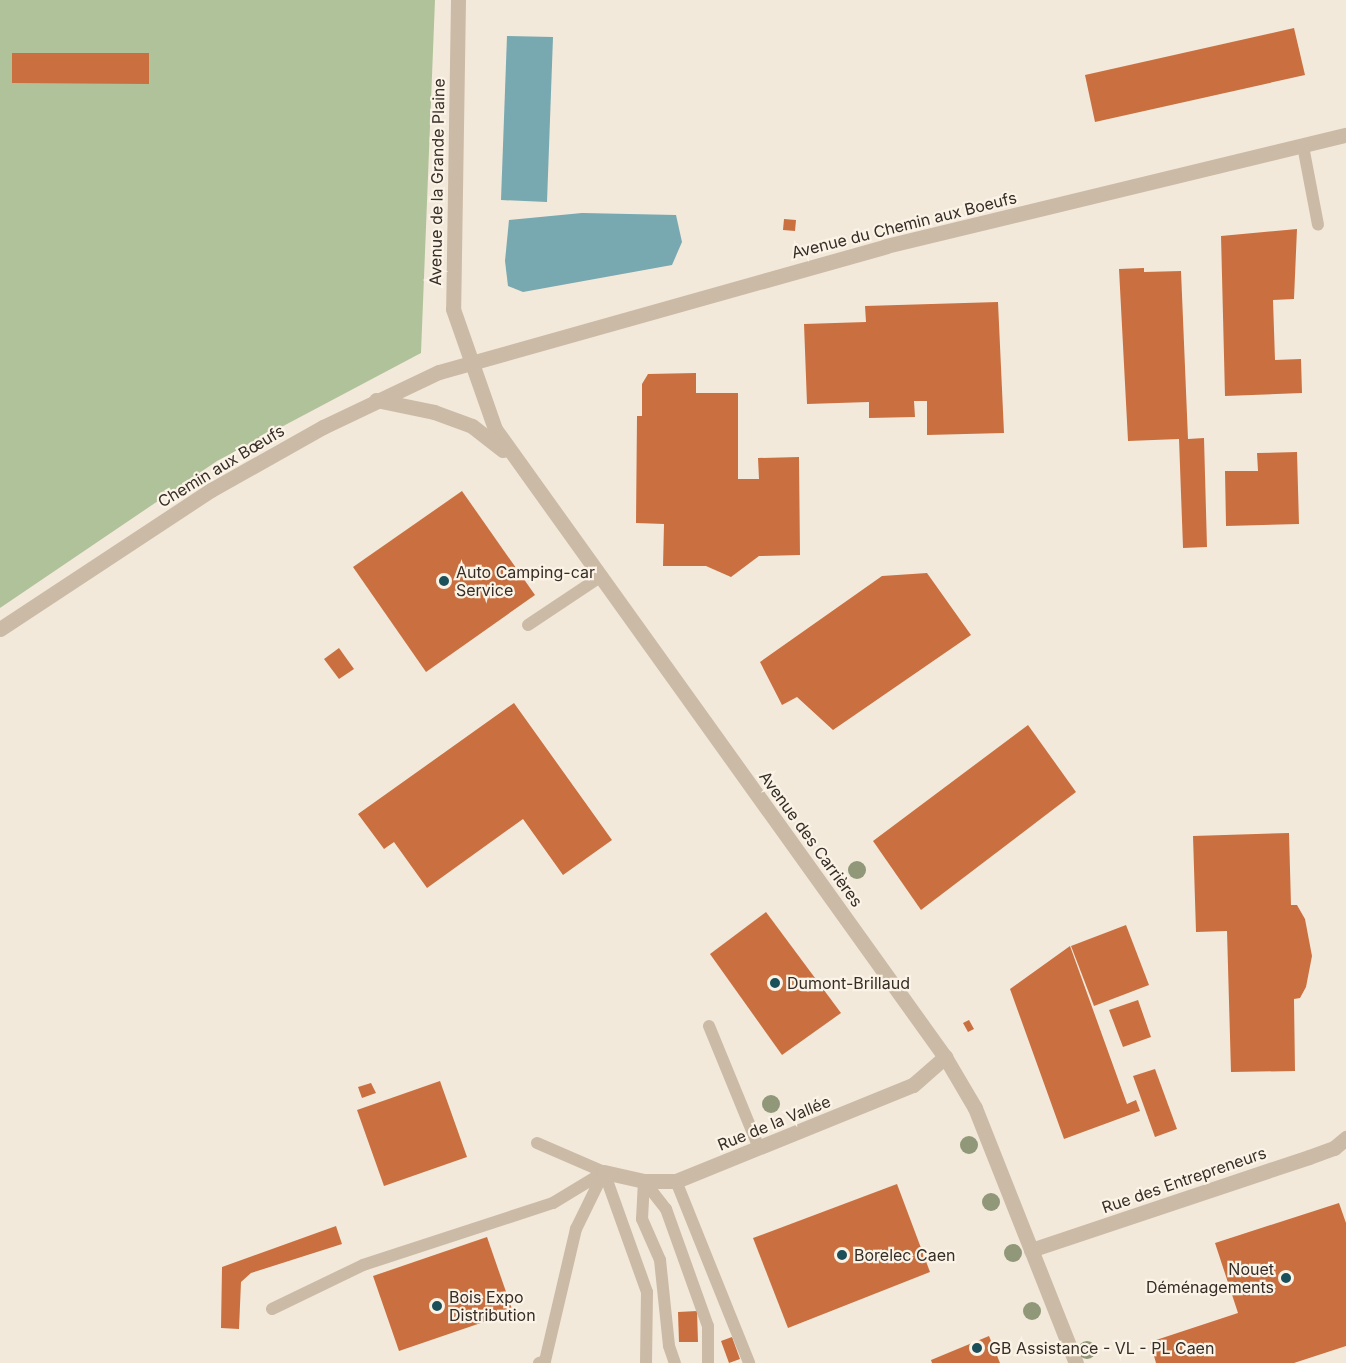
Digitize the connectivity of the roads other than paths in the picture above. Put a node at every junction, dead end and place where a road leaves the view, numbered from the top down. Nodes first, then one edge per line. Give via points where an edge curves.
1 (458, 0) edge
2 (1346, 135) edge
3 (1303, 146) junction
4 (1318, 225) dead end
5 (474, 361) junction
6 (376, 400) junction
7 (515, 459) junction
8 (600, 577) junction
9 (528, 625) dead end
10 (0, 629) edge
11 (709, 1026) dead end
12 (945, 1057) junction
13 (1346, 1138) edge
14 (537, 1143) dead end
15 (759, 1149) junction
16 (604, 1173) junction
17 (644, 1181) junction
18 (676, 1181) junction
19 (1031, 1250) junction
20 (272, 1309) dead end
21 (539, 1363) edge
22 (646, 1363) edge
23 (675, 1363) edge
24 (708, 1363) edge
25 (749, 1363) edge
26 (1076, 1363) edge

1 - 5 street, Avenue de la Grande Plaine via 453,309
2 - 3 street, Avenue du Chemin aux Boeufs
3 - 4 lane
3 - 5 street, Avenue du Chemin aux Boeufs via 886,246
5 - 6 street, Chemin aux Bœufs
5 - 7 street, Avenue des Carrières via 482,398 495,429
6 - 7 street via 434,412 472,426
6 - 10 street, Chemin aux Bœufs via 211,490
7 - 8 street, Avenue des Carrières
8 - 9 lane
8 - 12 street, Avenue des Carrières
11 - 15 lane
12 - 15 street, Rue de la Vallée via 913,1084
12 - 19 street, Avenue des Carrières via 975,1108
13 - 19 street, Rue des Entrepreneurs via 1334,1148 1309,1157
14 - 16 lane
15 - 18 street, Rue de la Vallée
16 - 17 street, Rue de la Vallée
16 - 20 lane via 553,1203 363,1265
16 - 21 lane via 576,1229 545,1361
16 - 22 lane via 647,1292
17 - 18 street, Rue de la Vallée
17 - 23 lane via 642,1219 660,1260 669,1346
17 - 24 lane via 666,1209 708,1326
18 - 25 lane
19 - 26 street, Avenue des Carrières

